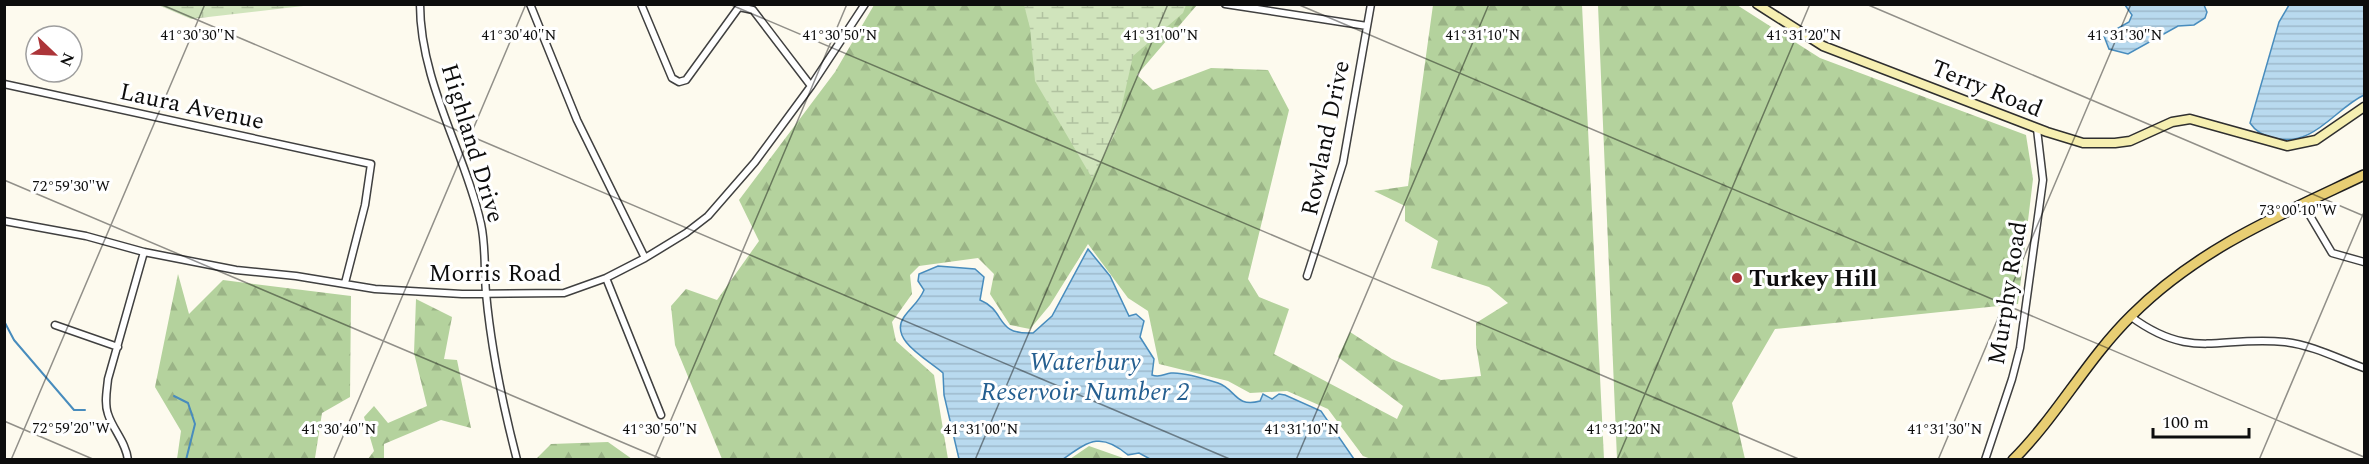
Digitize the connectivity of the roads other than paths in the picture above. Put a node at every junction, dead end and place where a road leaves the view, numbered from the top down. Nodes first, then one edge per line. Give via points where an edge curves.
1 (420, 4) edge
2 (530, 4) edge
3 (641, 4) edge
4 (865, 4) edge
5 (1225, 4) edge
6 (1371, 4) edge
7 (1757, 4) edge
8 (1367, 26) junction
9 (4, 84) edge
10 (811, 86) junction
11 (2364, 107) edge
12 (2037, 129) junction
13 (2364, 175) edge
14 (2303, 204) junction
15 (4, 221) edge
16 (144, 252) junction
17 (645, 258) junction
18 (2364, 262) edge
19 (1307, 276) dead end
20 (606, 278) junction
21 (345, 283) junction
22 (486, 293) junction
23 (2130, 316) junction
24 (56, 325) dead end
25 (118, 347) junction
26 (2364, 368) edge
27 (661, 415) dead end
28 (128, 459) edge
29 (517, 459) edge
30 (1985, 459) edge
31 (2013, 459) edge

1 - 22 street, Highland Drive via 423,40 444,119 481,223
2 - 17 street via 577,120
3 - 10 street via 672,78 679,82 686,80 739,7 746,7 753,10
4 - 10 street, Morris Road
5 - 8 street
6 - 8 street, Rowland Drive
7 - 12 street, Terry Road via 1823,46
8 - 19 street, Rowland Drive via 1343,163
9 - 21 street, Laura Avenue via 371,164 365,206
10 - 17 street, Morris Road via 727,196 686,233
11 - 12 street, Terry Road via 2316,140 2287,146 2190,119 2115,144 2082,143
12 - 30 street, Murphy Road via 2043,180 2019,348
13 - 14 main road
14 - 18 street via 2332,254
14 - 23 main road via 2210,251
15 - 16 street, Morris Road via 86,236
16 - 21 street, Morris Road via 236,270
16 - 25 street
17 - 20 street, Morris Road
20 - 22 street, Morris Road via 564,293
20 - 27 street
21 - 22 street, Morris Road via 417,292
22 - 29 street, Highland Drive
23 - 26 street via 2147,329 2181,342 2287,342
23 - 31 main road via 2081,375 2040,434
24 - 25 street
25 - 28 street via 106,398 108,414

